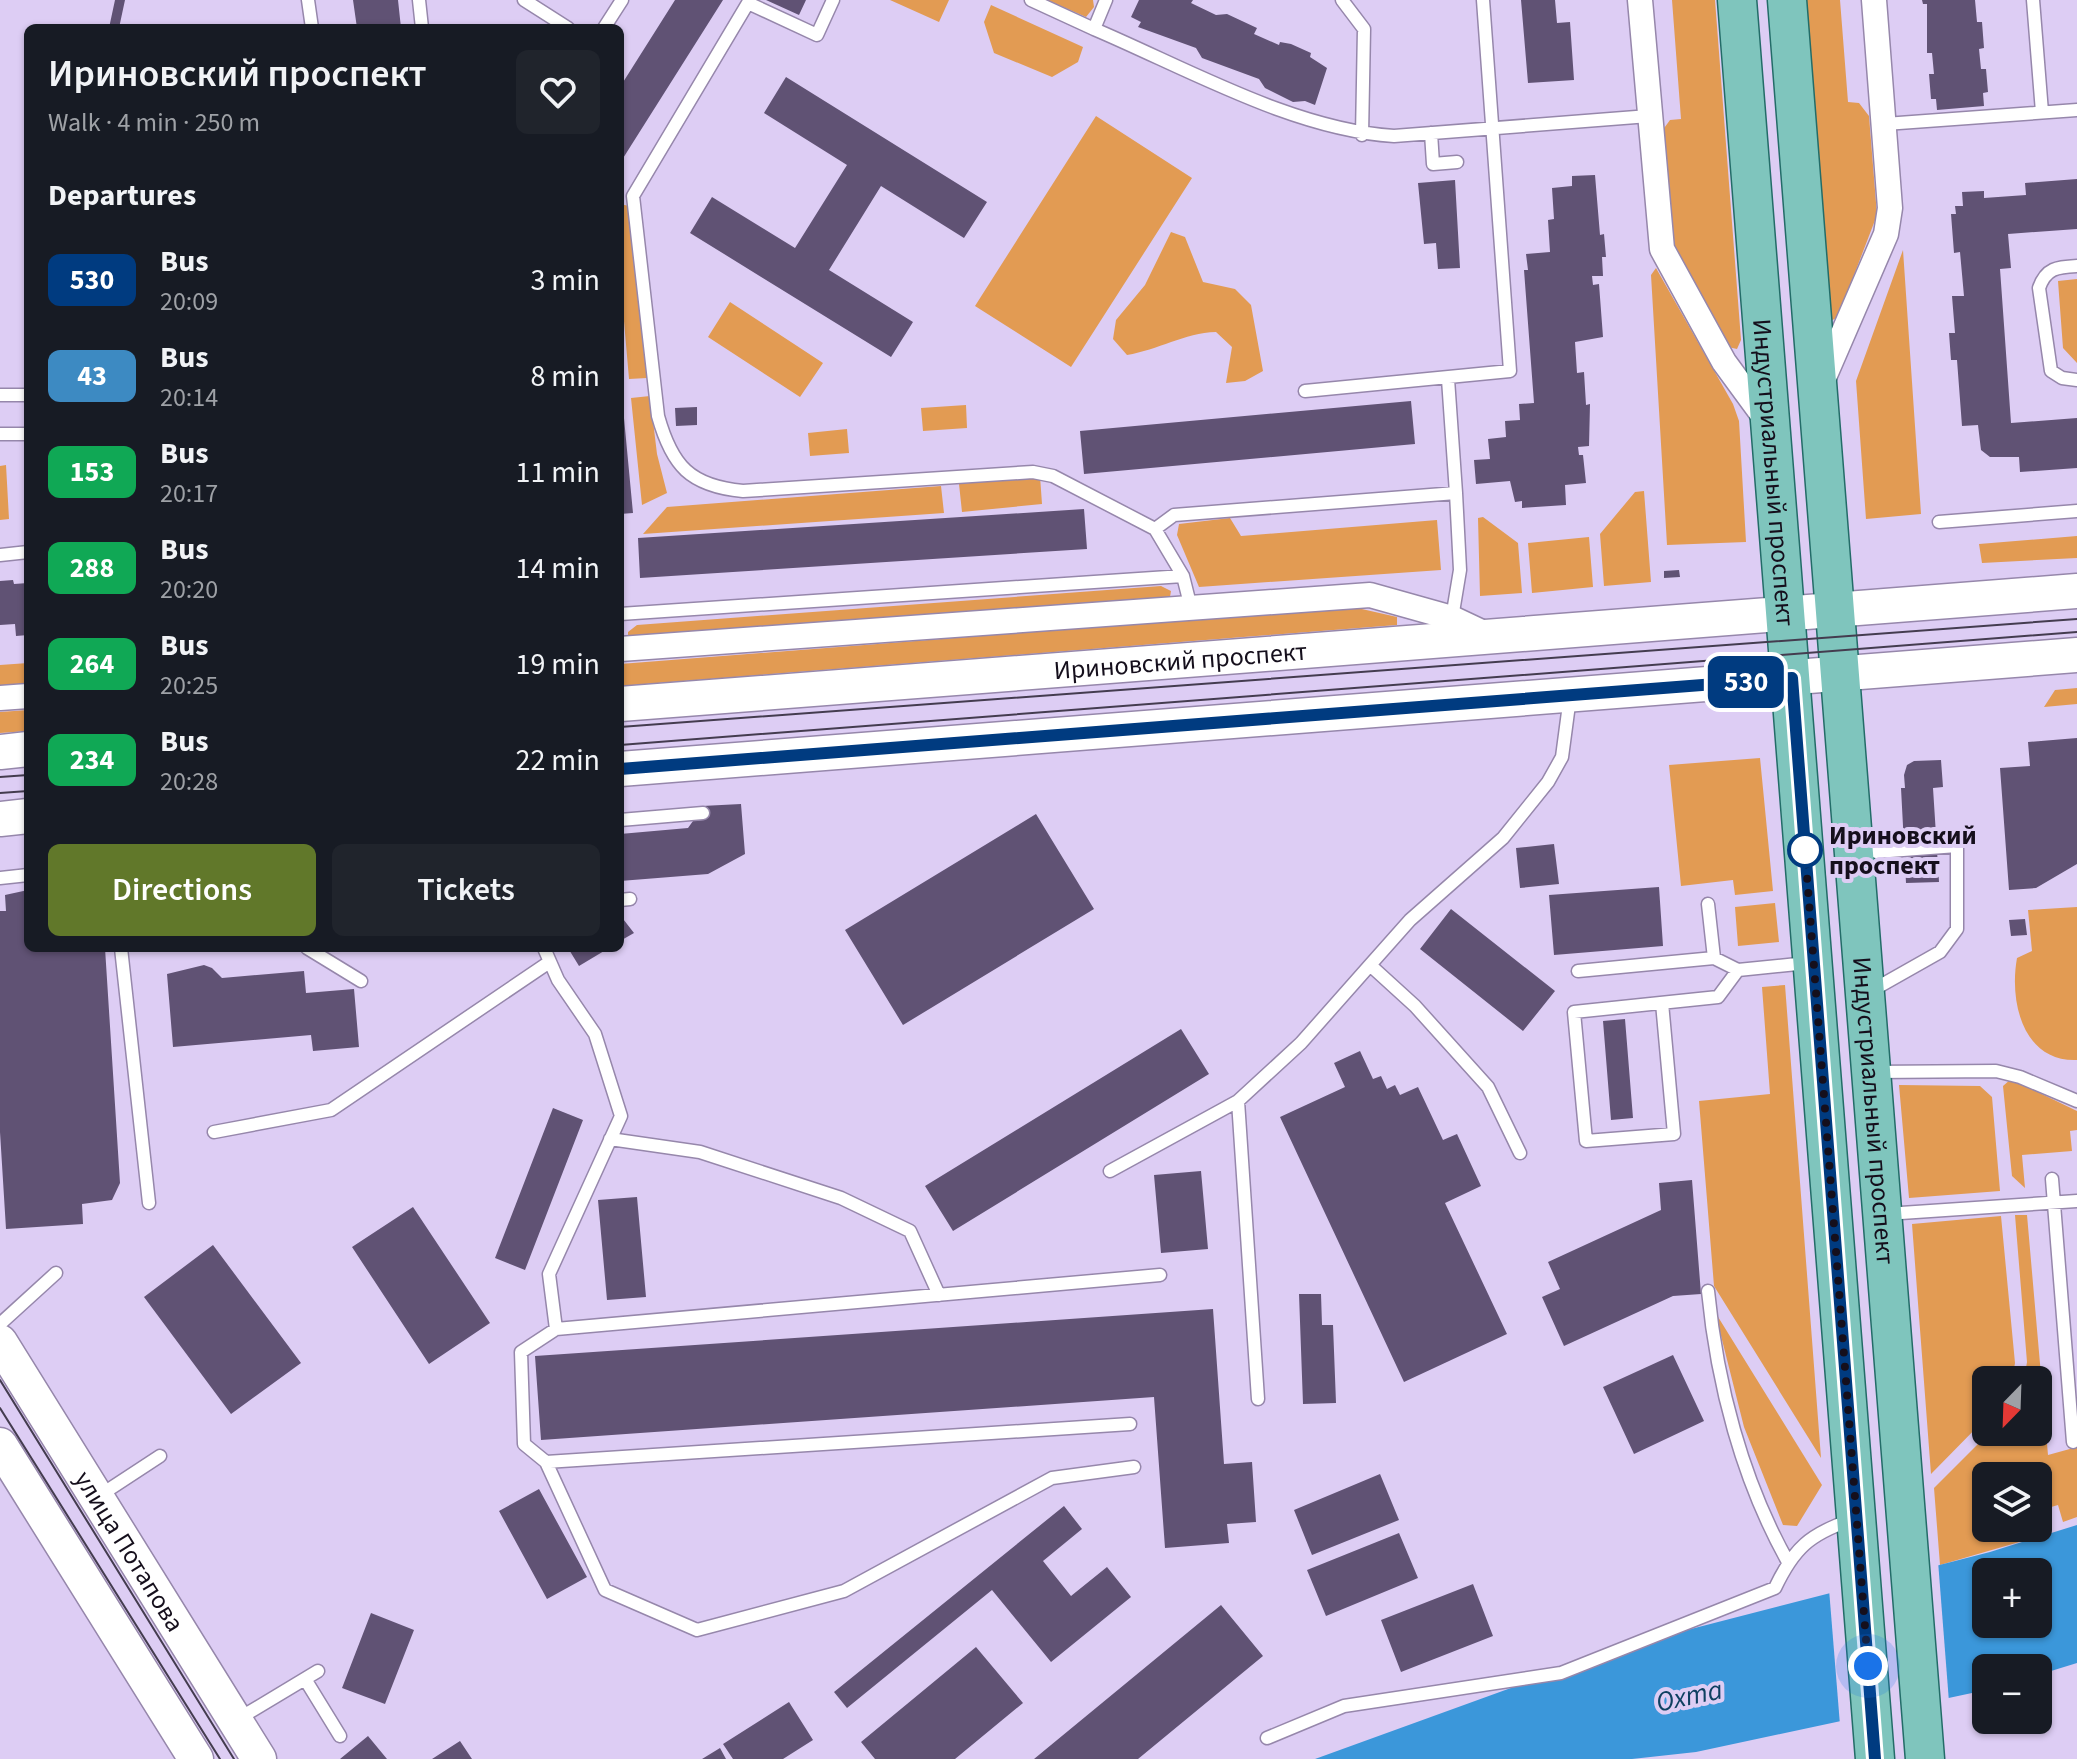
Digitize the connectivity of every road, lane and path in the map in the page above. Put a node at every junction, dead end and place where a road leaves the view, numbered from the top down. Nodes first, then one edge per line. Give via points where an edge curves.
1 (308, 0) edge
2 (419, 0) edge
3 (524, 0) edge
4 (622, 0) edge
5 (833, 0) edge
6 (1031, 0) edge
7 (1106, 0) edge
8 (1342, 0) edge
9 (1483, 0) edge
10 (1640, 0) edge
11 (1737, 0) edge
12 (1787, 0) edge
13 (1874, 0) edge
14 (2033, 0) edge
15 (748, 1) edge
16 (311, 24) edge
17 (422, 24) edge
18 (562, 24) edge
19 (607, 24) edge
20 (1094, 29) junction
21 (2077, 110) edge
22 (2042, 112) junction
23 (1649, 116) junction
24 (1885, 124) junction
25 (1493, 128) junction
26 (1431, 133) junction
27 (1362, 135) junction
28 (1457, 162) dead end
29 (2077, 266) edge
30 (1448, 379) junction
31 (2077, 380) edge
32 (1305, 391) dead end
33 (1818, 392) junction
34 (0, 395) edge
35 (24, 395) edge
36 (1770, 426) junction
37 (0, 434) edge
38 (24, 434) edge
39 (1456, 493) junction
40 (2077, 511) edge
41 (1939, 522) dead end
42 (1155, 529) junction
43 (24, 552) edge
44 (0, 555) edge
45 (1183, 576) junction
46 (2077, 591) edge
47 (1191, 608) junction
48 (1834, 610) junction
49 (1787, 613) junction
50 (624, 614) edge
51 (1452, 618) junction
52 (1490, 636) junction
53 (624, 649) edge
54 (2077, 655) edge
55 (1839, 675) junction
56 (1792, 678) junction
57 (24, 696) edge
58 (1570, 697) junction
59 (0, 698) edge
60 (624, 704) edge
61 (24, 749) edge
62 (0, 752) edge
63 (624, 769) edge
64 (703, 813) dead end
65 (24, 816) edge
66 (0, 819) edge
67 (624, 820) edge
68 (1854, 841) junction
69 (24, 875) edge
70 (0, 878) edge
71 (1708, 904) dead end
72 (121, 952) edge
73 (314, 952) edge
74 (545, 952) edge
75 (1714, 958) junction
76 (1814, 962) junction
77 (548, 963) junction
78 (1370, 965) junction
79 (1738, 970) junction
80 (1578, 971) dead end
81 (361, 981) dead end
82 (1865, 994) junction
83 (1662, 1003) junction
84 (1872, 1072) junction
85 (1238, 1101) junction
86 (2077, 1101) edge
87 (214, 1132) dead end
88 (610, 1139) junction
89 (1520, 1153) dead end
90 (1110, 1171) dead end
91 (2052, 1179) dead end
92 (2077, 1201) edge
93 (2054, 1202) junction
94 (149, 1203) dead end
95 (1883, 1215) junction
96 (56, 1273) dead end
97 (1160, 1275) dead end
98 (1708, 1291) dead end
99 (939, 1295) junction
100 (0, 1324) edge
101 (556, 1329) junction
102 (0, 1342) edge
103 (2073, 1393) edge
104 (1258, 1399) dead end
105 (1130, 1424) dead end
106 (2073, 1442) dead end
107 (0, 1445) edge
108 (160, 1456) dead end
109 (546, 1462) junction
110 (1134, 1467) dead end
111 (99, 1496) junction
112 (1857, 1517) junction
113 (1909, 1561) junction
114 (1788, 1562) junction
115 (1861, 1571) junction
116 (318, 1671) dead end
117 (305, 1679) junction
118 (236, 1720) junction
119 (340, 1736) dead end
120 (1267, 1738) dead end
121 (1924, 1753) edge
122 (1875, 1758) edge
123 (196, 1759) edge
124 (259, 1759) edge

1 - 16 lane
2 - 17 lane
3 - 18 lane
4 - 19 lane
5 - 15 lane via 817,35
6 - 20 lane
7 - 20 lane
8 - 27 lane via 1364,29
9 - 25 lane
10 - 23 street
11 - 36 main road, Индустриальный проспект
12 - 33 main road, Индустриальный проспект
13 - 24 street
14 - 22 lane
15 - 42 lane via 633,196 658,416 667,448 687,474 717,488 743,491 1033,472 1053,476
20 - 27 lane via 1311,122
21 - 22 lane
22 - 24 lane
23 - 25 lane
23 - 36 street via 1662,249 1724,362
24 - 33 street via 1890,208 1886,234
25 - 26 lane
25 - 30 lane via 1510,371
26 - 27 lane
26 - 28 lane via 1433,164
29 - 31 lane via 2055,267 2039,288 2051,371
30 - 32 lane
30 - 39 lane
33 - 48 main road, Индустриальный проспект
34 - 35 lane
36 - 49 main road, Индустриальный проспект
37 - 38 lane
39 - 42 lane via 1174,515
39 - 51 lane via 1460,570
40 - 41 lane
42 - 45 lane
43 - 44 lane
45 - 47 lane
45 - 50 lane
46 - 48 main road, Ириновский проспект
47 - 51 street via 1370,595
47 - 53 street
48 - 49 main road, Ириновский проспект
48 - 55 main road, Индустриальный проспект
49 - 52 main road, Ириновский проспект
49 - 56 main road, Индустриальный проспект
51 - 52 street
52 - 60 main road, Ириновский проспект
54 - 55 main road
55 - 56 main road
55 - 68 main road, Индустриальный проспект
56 - 58 main road
56 - 76 main road, Индустриальный проспект
57 - 59 street
58 - 63 main road
58 - 78 lane via 1562,757 1548,782 1503,838 1410,920
61 - 62 main road
64 - 67 lane
65 - 66 main road
68 - 82 main road, Индустриальный проспект
68 - 82 lane via 1876,852 1957,846 1957,929 1940,952
69 - 70 lane
71 - 75 lane
72 - 94 lane
73 - 81 lane
74 - 77 lane
75 - 79 lane
75 - 80 lane
76 - 79 lane
76 - 112 main road, Индустриальный проспект
77 - 87 lane via 331,1110
77 - 88 lane via 595,1034 621,1116
78 - 85 lane via 1301,1043
78 - 89 lane via 1488,1087
79 - 83 lane via 1718,997
82 - 84 main road, Индустриальный проспект
83 - 83 lane via 1574,1012 1586,1141 1674,1134
84 - 86 lane via 1996,1071
84 - 95 main road, Индустриальный проспект
85 - 90 lane
85 - 104 lane
88 - 99 lane via 700,1152 841,1198 910,1231
88 - 101 lane via 549,1274
91 - 93 lane
92 - 93 lane
93 - 95 lane
93 - 103 lane
95 - 113 main road, Индустриальный проспект
96 - 100 lane
97 - 99 lane
98 - 114 lane via 1715,1360 1735,1430 1769,1529
99 - 101 lane
101 - 109 lane via 521,1352 524,1444
102 - 111 main road, улица Потапова
103 - 106 lane
105 - 109 lane
107 - 123 main road
108 - 111 lane
109 - 110 lane via 605,1590 697,1630 844,1591 1052,1478
111 - 118 main road, улица Потапова
112 - 114 lane via 1816,1532
112 - 115 main road, Индустриальный проспект
113 - 115 main road
113 - 121 main road, Индустриальный проспект
114 - 120 lane via 1775,1588 1561,1673 1344,1706
115 - 122 main road, Индустриальный проспект
116 - 117 lane
117 - 118 lane
117 - 119 lane
118 - 124 main road, улица Потапова

